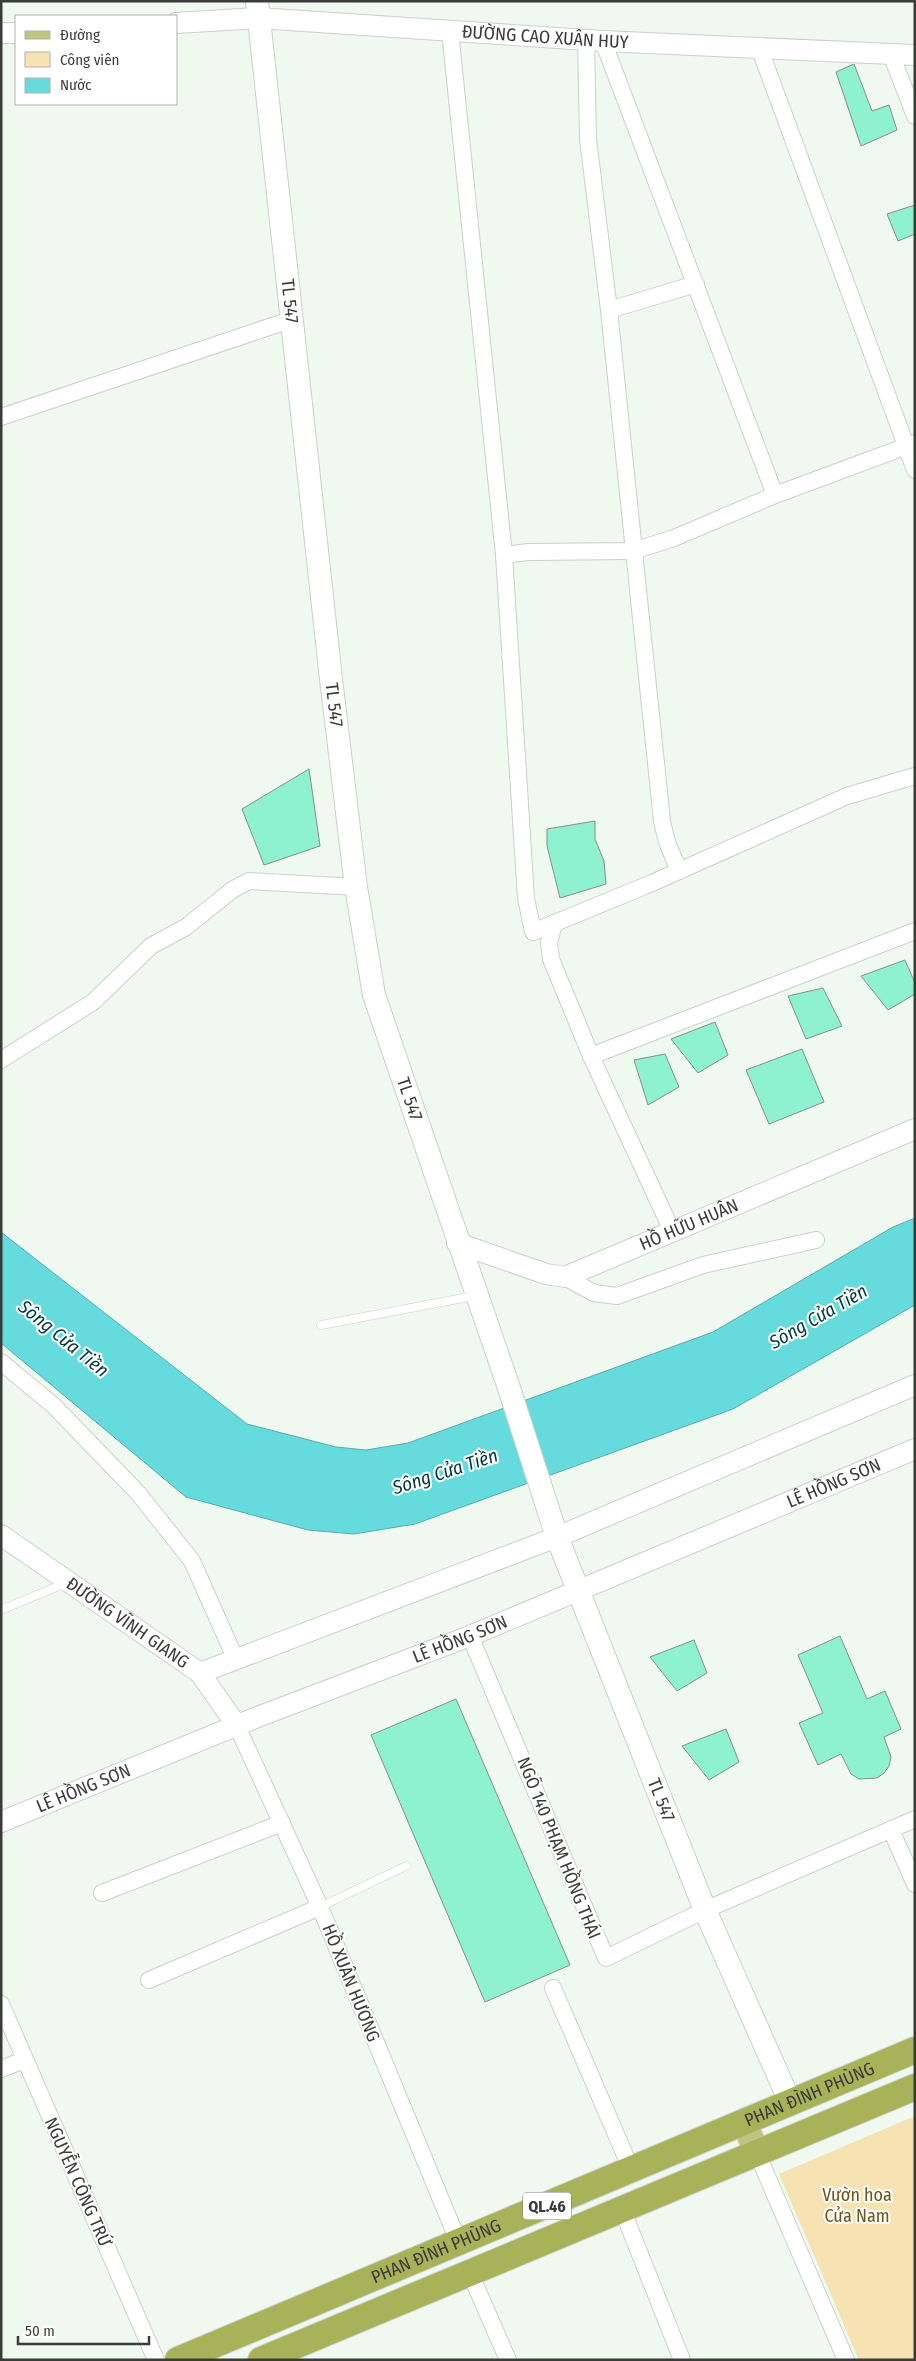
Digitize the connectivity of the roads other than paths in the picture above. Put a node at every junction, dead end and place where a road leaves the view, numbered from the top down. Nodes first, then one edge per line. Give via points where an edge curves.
1 (257, 10) edge
2 (178, 23) edge
3 (450, 31) junction
4 (15, 33) edge
5 (1, 34) edge
6 (594, 40) junction
7 (759, 47) junction
8 (891, 54) junction
9 (915, 55) edge
10 (915, 116) edge
11 (696, 284) junction
12 (609, 310) junction
13 (292, 319) junction
14 (1, 416) edge
15 (910, 445) edge
16 (915, 470) edge
17 (775, 495) junction
18 (633, 551) junction
19 (504, 555) junction
20 (915, 776) edge
21 (679, 870) junction
22 (356, 886) junction
23 (554, 923) junction
24 (915, 931) edge
25 (591, 1056) junction
26 (1, 1060) edge
27 (915, 1129) edge
28 (672, 1231) junction
29 (816, 1240) dead end
30 (458, 1243) junction
31 (565, 1277) junction
32 (476, 1296) junction
33 (321, 1325) dead end
34 (1, 1362) edge
35 (915, 1385) edge
36 (915, 1449) edge
37 (1, 1535) edge
38 (557, 1537) junction
39 (68, 1582) junction
40 (579, 1590) junction
41 (1, 1610) edge
42 (470, 1636) junction
43 (236, 1660) junction
44 (200, 1673) junction
45 (237, 1726) junction
46 (915, 1819) edge
47 (1, 1822) edge
48 (282, 1822) junction
49 (891, 1830) junction
50 (406, 1866) dead end
51 (915, 1884) edge
52 (102, 1893) dead end
53 (320, 1906) junction
54 (705, 1910) junction
55 (149, 1980) dead end
56 (553, 1988) dead end
57 (1, 2004) edge
58 (915, 2050) edge
59 (24, 2060) junction
60 (1, 2068) edge
61 (915, 2087) edge
62 (790, 2102) junction
63 (744, 2122) junction
64 (757, 2153) junction
65 (631, 2169) junction
66 (622, 2209) junction
67 (459, 2244) junction
68 (470, 2273) junction
69 (156, 2360) edge
70 (178, 2360) edge
71 (261, 2360) edge
72 (508, 2360) edge
73 (682, 2360) edge
74 (846, 2360) edge

1 - 2 street, ĐƯỜNG CAO XUÂN HUY
1 - 3 street, ĐƯỜNG CAO XUÂN HUY
1 - 13 main road, TL 547
3 - 6 street, ĐƯỜNG CAO XUÂN HUY
3 - 19 street
4 - 5 street
6 - 7 street, ĐƯỜNG CAO XUÂN HUY
6 - 11 street
6 - 12 street via 588,139
7 - 8 street, ĐƯỜNG CAO XUÂN HUY
7 - 15 street
8 - 9 street, ĐƯỜNG CAO XUÂN HUY
8 - 10 street
11 - 12 street
11 - 17 street
12 - 18 street
13 - 14 street
13 - 22 main road, TL 547
15 - 16 street
15 - 17 street
17 - 18 street via 674,538
18 - 19 street
18 - 21 street via 662,821
19 - 23 street via 526,898 533,932
20 - 21 street via 847,796
21 - 23 street
22 - 26 street via 249,881 232,890 186,927 151,946 93,1002
22 - 30 main road, TL 547 via 374,995
23 - 25 street via 549,943 551,959
24 - 25 street
25 - 28 street
27 - 28 street, HỒ HỮU HUÂN
28 - 31 street, HỒ HỮU HUÂN
29 - 31 street via 703,1265 617,1296 594,1292
30 - 31 street via 546,1274
30 - 32 main road, TL 547
32 - 33 lane
32 - 38 main road, TL 547
34 - 43 street via 54,1406 138,1493 192,1561
35 - 38 street
36 - 40 street, LÊ HỒNG SƠN
37 - 39 street, ĐƯỜNG VĨNH GIANG
38 - 40 main road, TL 547
38 - 43 street
39 - 41 lane
39 - 44 street, ĐƯỜNG VĨNH GIANG
40 - 42 street, LÊ HỒNG SƠN
40 - 54 main road, TL 547
42 - 45 street, LÊ HỒNG SƠN
42 - 54 street, NGÕ 140 PHẠM HỒNG THÁI via 606,1958
43 - 44 street
44 - 45 street, ĐƯỜNG VĨNH GIANG
45 - 47 street, LÊ HỒNG SƠN
45 - 48 street, HỒ XUÂN HƯƠNG
46 - 49 street
48 - 52 street
48 - 53 street, HỒ XUÂN HƯƠNG
49 - 51 street
49 - 54 street
50 - 53 lane
53 - 55 street
53 - 67 street, HỒ XUÂN HƯƠNG
54 - 62 main road, TL 547
56 - 65 street
57 - 59 street, NGUYỄN CÔNG TRỨ
58 - 62 highway, PHAN ĐÌNH PHÙNG / QL.46
59 - 60 street
59 - 69 street, NGUYỄN CÔNG TRỨ
61 - 64 highway, PHAN ĐÌNH PHÙNG / QL.46
62 - 63 highway, PHAN ĐÌNH PHÙNG / QL.46
63 - 64 main road
63 - 65 highway, PHAN ĐÌNH PHÙNG / QL.46
64 - 66 highway, PHAN ĐÌNH PHÙNG / QL.46
64 - 74 street
65 - 67 highway, PHAN ĐÌNH PHÙNG / QL.46
66 - 68 highway, PHAN ĐÌNH PHÙNG / QL.46
66 - 73 street
67 - 68 main road
67 - 70 highway, PHAN ĐÌNH PHÙNG / QL.46
68 - 71 highway, PHAN ĐÌNH PHÙNG / QL.46
68 - 72 street

